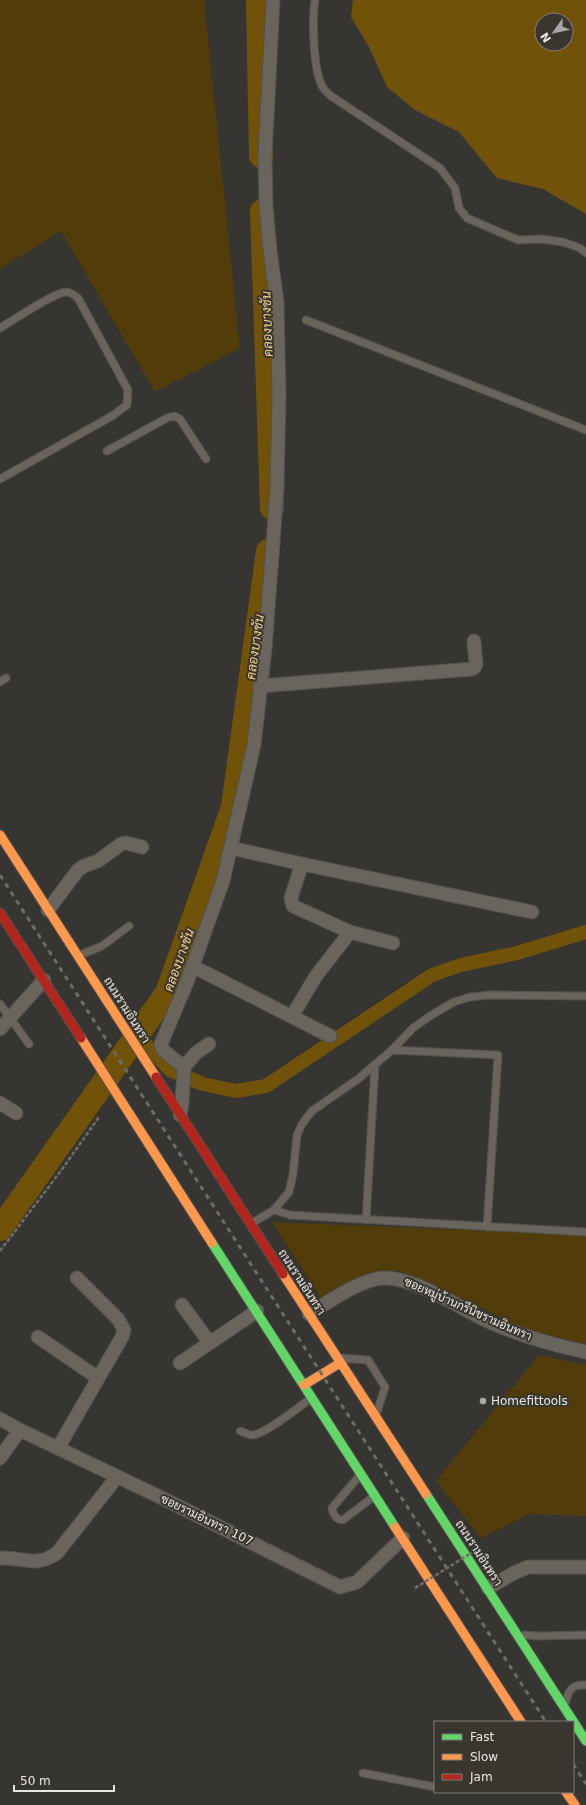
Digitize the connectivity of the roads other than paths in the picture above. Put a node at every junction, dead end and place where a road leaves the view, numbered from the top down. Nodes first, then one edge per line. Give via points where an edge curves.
1 (273, 0) edge
2 (315, 0) edge
3 (586, 253) edge
4 (306, 320) dead end
5 (0, 328) edge
6 (586, 430) edge
7 (107, 451) dead end
8 (206, 459) dead end
9 (0, 479) edge
10 (474, 641) dead end
11 (260, 686) junction
12 (0, 835) edge
13 (142, 847) dead end
14 (231, 848) junction
15 (302, 864) junction
16 (48, 910) junction
17 (532, 912) dead end
18 (0, 913) edge
19 (129, 926) dead end
20 (350, 932) junction
21 (393, 943) dead end
22 (78, 956) junction
23 (192, 966) junction
24 (44, 980) junction
25 (586, 996) edge
26 (0, 1004) edge
27 (292, 1016) junction
28 (10, 1017) junction
29 (0, 1029) edge
30 (330, 1036) dead end
31 (29, 1044) dead end
32 (209, 1044) dead end
33 (392, 1050) junction
34 (375, 1065) junction
35 (184, 1075) junction
36 (0, 1103) edge
37 (16, 1113) dead end
38 (180, 1115) junction
39 (274, 1210) junction
40 (366, 1220) junction
41 (251, 1223) junction
42 (487, 1227) junction
43 (586, 1232) edge
44 (77, 1278) dead end
45 (182, 1305) dead end
46 (257, 1311) junction
47 (308, 1314) junction
48 (38, 1337) dead end
49 (210, 1343) junction
50 (586, 1352) edge
51 (338, 1360) junction
52 (180, 1363) dead end
53 (98, 1378) junction
54 (304, 1385) junction
55 (312, 1398) junction
56 (375, 1417) junction
57 (0, 1419) edge
58 (20, 1430) junction
59 (240, 1431) dead end
60 (58, 1448) junction
61 (0, 1458) edge
62 (361, 1474) junction
63 (117, 1477) junction
64 (375, 1496) junction
65 (403, 1538) junction
66 (0, 1558) edge
67 (586, 1567) edge
68 (488, 1588) junction
69 (518, 1634) junction
70 (586, 1635) edge
71 (586, 1685) edge
72 (564, 1706) junction
73 (517, 1720) edge
74 (573, 1721) edge
75 (574, 1722) edge
76 (586, 1741) edge
77 (363, 1773) dead end
78 (434, 1787) edge
79 (567, 1793) edge
80 (574, 1805) edge

1 - 11 street via 265,163 266,206 277,298 279,393 276,504
2 - 3 lane via 313,16 319,75 323,88 331,96 440,168 455,188 459,208 467,218 518,240 563,242
4 - 6 lane
5 - 9 lane via 54,296 65,292 71,293 78,298 128,390 127,405 112,416
7 - 8 lane via 174,416 180,419
10 - 11 street via 476,664 472,669
11 - 14 street via 254,745
12 - 16 highway, ถนนรามอินทรา
13 - 16 street via 126,842 98,861 78,870
14 - 15 street
14 - 23 street via 224,882
15 - 17 street
15 - 20 street via 291,898 293,906
16 - 22 highway, ถนนรามอินทรา
18 - 24 highway via 7,930
19 - 22 lane via 102,946
20 - 21 street
20 - 27 street via 316,976
22 - 38 highway, ถนนรามอินทรา
23 - 27 street
23 - 35 street via 161,1044
24 - 28 street
24 - 46 highway
25 - 33 lane via 470,997 454,1002 430,1016 413,1028
26 - 28 lane
27 - 30 street
28 - 29 street
28 - 31 lane
32 - 35 street via 196,1053
33 - 34 lane
33 - 42 lane via 498,1055
34 - 39 lane via 318,1106 302,1124 297,1135 289,1192
34 - 40 lane
35 - 38 street
36 - 37 street
38 - 41 highway, ถนนรามอินทรา
39 - 40 lane via 290,1215
39 - 41 lane
40 - 42 lane
41 - 47 highway, ถนนรามอินทรา
42 - 43 lane
44 - 53 street via 118,1319 124,1330
45 - 49 street
46 - 49 street
46 - 54 highway
47 - 50 street, ซอยหมู่บ้านกรีนิชรามอินทรา via 347,1291 377,1278 401,1279 490,1322 539,1342
47 - 51 highway, ถนนรามอินทรา
48 - 53 street
49 - 52 street
51 - 54 highway
51 - 56 highway, ถนนรามอินทรา
51 - 56 lane via 368,1360 385,1387
53 - 60 street
54 - 55 highway
55 - 59 lane via 270,1428 257,1434
55 - 62 highway
56 - 68 highway, ถนนรามอินทรา
57 - 58 street, ซอยรามอินทรา 107
58 - 60 street, ซอยรามอินทรา 107
58 - 61 street
60 - 63 street, ซอยรามอินทรา 107
62 - 64 highway
62 - 64 lane via 332,1508 335,1517 344,1520
63 - 65 street, ซอยรามอินทรา 107 via 340,1587 356,1582
63 - 66 street via 57,1552 48,1559 38,1562
64 - 65 highway
65 - 73 highway
67 - 68 street via 528,1567
68 - 69 highway, ถนนรามอินทรา
69 - 70 lane
69 - 72 highway, ถนนรามอินทรา
71 - 72 lane via 573,1686
72 - 74 highway, ถนนรามอินทรา
75 - 76 highway, ถนนรามอินทรา
77 - 78 lane
79 - 80 highway

